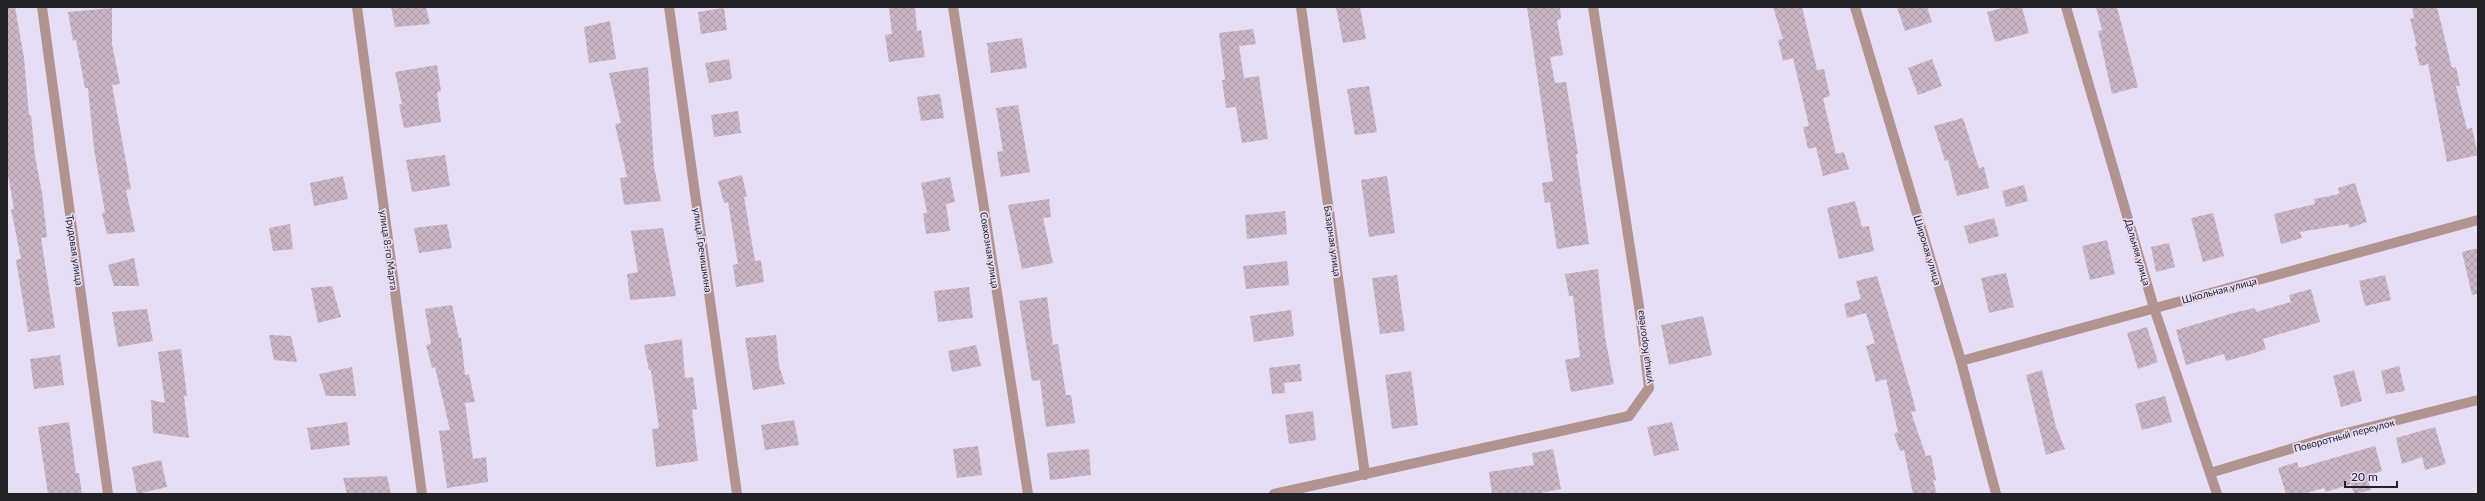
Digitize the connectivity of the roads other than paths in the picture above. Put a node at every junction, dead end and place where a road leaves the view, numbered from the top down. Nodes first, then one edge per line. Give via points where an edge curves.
1 (42, 7) edge
2 (357, 7) edge
3 (669, 7) edge
4 (952, 7) edge
5 (1301, 7) edge
6 (1593, 7) edge
7 (1855, 7) edge
8 (2066, 7) edge
9 (2478, 220) edge
10 (2154, 308) junction
11 (1961, 361) junction
12 (2478, 400) edge
13 (2210, 473) junction
14 (1365, 475) junction
15 (108, 494) edge
16 (422, 494) edge
17 (737, 494) edge
18 (1028, 494) edge
19 (1274, 494) edge
20 (1996, 494) edge
21 (2218, 494) edge

1 - 15 street, Трудовая улица
2 - 16 street, улица 8-го Марта
3 - 17 street, улица Гречишкина
4 - 18 street, Совхозная улица
5 - 14 street, Базарная улица
6 - 14 street, улица Королёва via 1640,313 1649,388 1629,416
7 - 11 street, Широкая улица
8 - 10 street, Дальняя улица
9 - 10 street, Школьная улица
10 - 11 street, Школьная улица
10 - 13 street, Дальняя улица
11 - 20 street, Широкая улица
12 - 13 street, Поворотный переулок via 2330,437
13 - 21 street, Дальняя улица
14 - 19 street, улица Королёва

